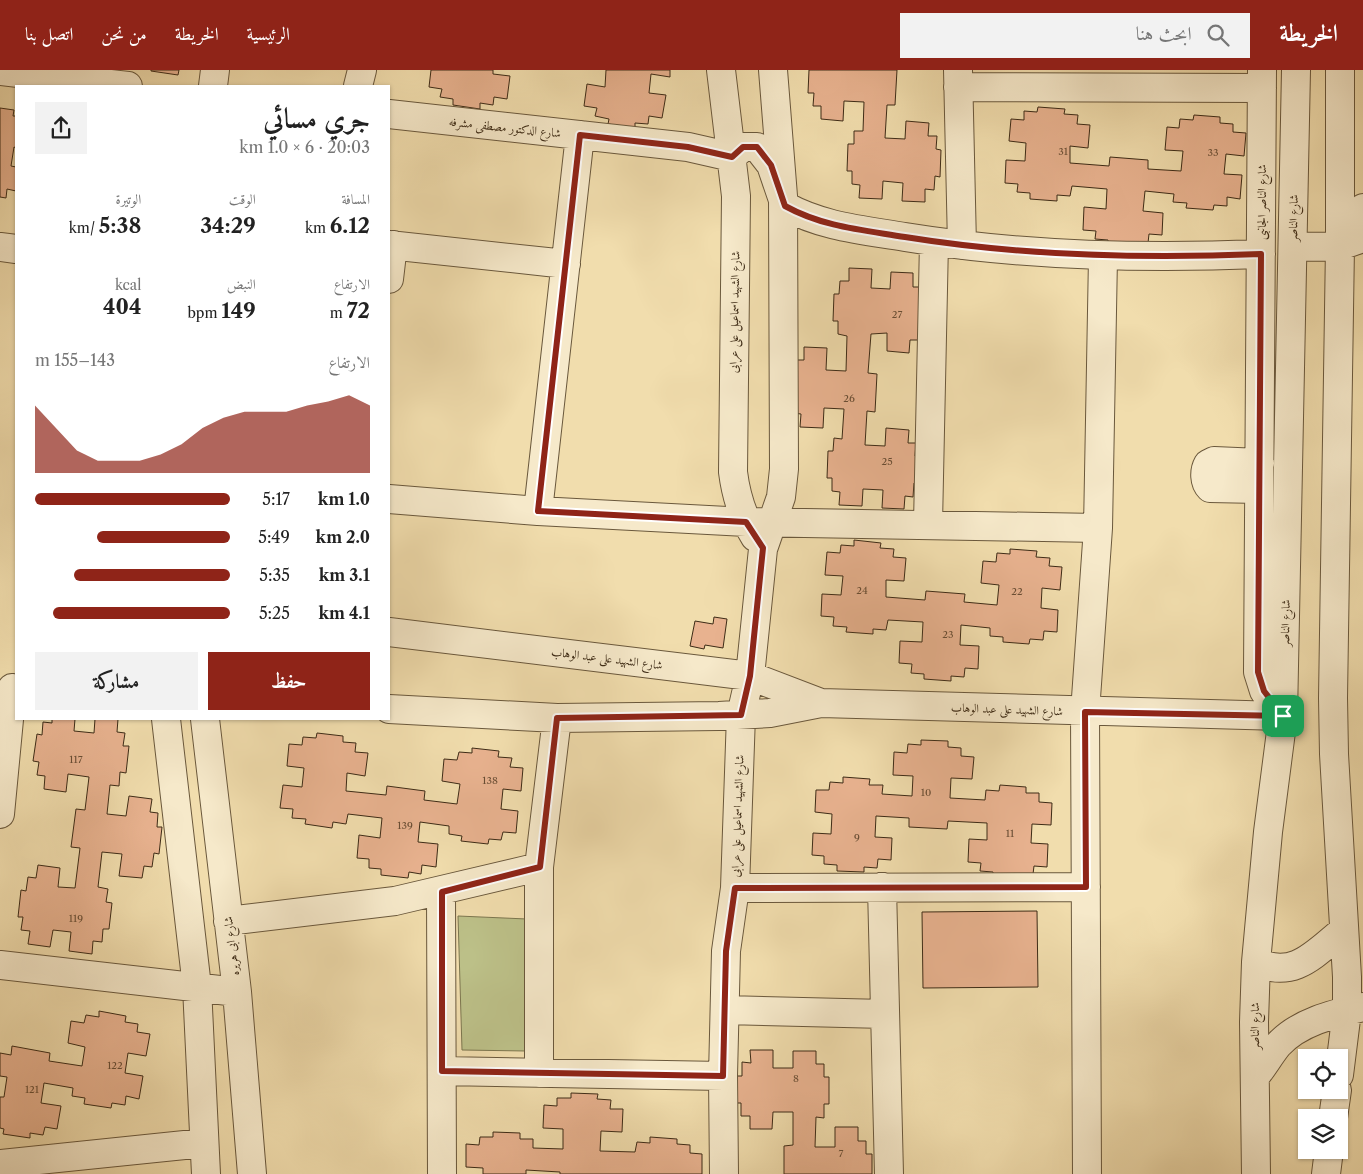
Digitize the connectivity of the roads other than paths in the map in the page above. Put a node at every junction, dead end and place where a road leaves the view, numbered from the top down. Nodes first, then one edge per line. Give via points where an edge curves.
1 (215, 70) edge
2 (362, 70) edge
3 (721, 70) edge
4 (773, 70) edge
5 (1296, 70) edge
6 (1340, 70) edge
7 (0, 71) edge
8 (958, 79) edge
9 (1098, 79) edge
10 (1262, 79) edge
11 (97, 84) edge
12 (112, 85) edge
13 (213, 85) edge
14 (358, 85) edge
15 (390, 114) edge
16 (580, 135) junction
17 (732, 157) junction
18 (783, 196) junction
19 (1363, 208) edge
20 (934, 242) junction
21 (1351, 242) edge
22 (391, 245) edge
23 (962, 246) junction
24 (0, 247) edge
25 (1293, 247) junction
26 (15, 249) edge
27 (1261, 254) junction
28 (1103, 257) junction
29 (390, 262) edge
30 (566, 264) junction
31 (390, 499) edge
32 (538, 511) junction
33 (746, 522) junction
34 (773, 522) junction
35 (928, 524) junction
36 (1098, 528) junction
37 (763, 548) junction
38 (390, 632) edge
39 (750, 676) junction
40 (9, 688) edge
41 (821, 703) junction
42 (390, 709) edge
43 (1085, 712) junction
44 (741, 715) junction
45 (1283, 716) junction
46 (557, 718) junction
47 (167, 722) edge
48 (206, 723) edge
49 (0, 814) edge
50 (540, 867) junction
51 (882, 887) junction
52 (1086, 887) junction
53 (735, 888) junction
54 (442, 892) junction
55 (228, 921) junction
56 (1344, 930) junction
57 (1256, 962) junction
58 (0, 965) edge
59 (197, 987) junction
60 (237, 992) junction
61 (1355, 1009) edge
62 (725, 1010) junction
63 (885, 1014) junction
64 (1345, 1049) edge
65 (442, 1071) junction
66 (539, 1073) junction
67 (723, 1076) junction
68 (1255, 1077) junction
69 (204, 1143) junction
70 (1328, 1159) edge
71 (0, 1164) edge
72 (206, 1174) edge
73 (252, 1174) edge
74 (442, 1174) edge
75 (724, 1174) edge
76 (889, 1174) edge
77 (1087, 1174) edge
78 (1256, 1174) edge
79 (1326, 1174) edge

1 - 13 street
2 - 14 street
3 - 17 street, شارع الشهيد اسماعيل على عرابى
4 - 18 street, شارع الشهيد اسماعيل على عرابى
5 - 25 street, شارع الناصر
6 - 21 street
7 - 11 street
8 - 9 street
8 - 23 street
9 - 10 street
10 - 27 street, شارع الناصر الجانبى
11 - 12 street
15 - 16 street, شارع الدكتور مصطفى مشرفه
16 - 17 street, شارع الدكتور مصطفى مشرفه via 688,147
16 - 30 street
17 - 18 street via 743,147 757,147 771,165
17 - 33 street, شارع الشهيد اسماعيل على عرابى via 736,196 732,453 736,495
18 - 20 street via 785,206 822,223
18 - 34 street, شارع الشهيد اسماعيل على عرابى via 784,469 781,497
19 - 21 street
20 - 23 street
20 - 35 street
21 - 25 street
21 - 56 street via 1333,698
22 - 29 street
22 - 30 street
23 - 28 street
24 - 26 street
25 - 45 street, شارع الناصر
27 - 28 street
27 - 45 street, شارع الناصر الجانبى via 1258,672 1264,691
28 - 36 street
30 - 32 street
31 - 32 street
32 - 33 street
33 - 34 street
33 - 37 street, شارع الشهيد اسماعيل على عرابى
34 - 35 street
34 - 37 street, شارع الشهيد اسماعيل على عرابى
35 - 36 street
36 - 43 street
37 - 39 street, شارع الشهيد اسماعيل على عرابى
38 - 39 street, شارع الشهيد على عبد الوهاب
39 - 41 street, شارع الشهيد على عبد الوهاب
39 - 44 street, شارع الشهيد اسماعيل على عرابى
40 - 49 street
41 - 43 street, شارع الشهيد على عبد الوهاب
41 - 44 street, شارع الشهيد على عبد الوهاب
42 - 46 street, شارع الشهيد على عبد الوهاب
43 - 45 street, شارع الشهيد على عبد الوهاب
43 - 52 street
44 - 46 street, شارع الشهيد على عبد الوهاب
44 - 53 street, شارع الشهيد اسماعيل على عرابى
45 - 57 street, شارع الناصر
46 - 50 street
47 - 48 street
47 - 59 street
48 - 55 street, شارع ابى هريره
50 - 54 street
50 - 66 street
51 - 52 street
51 - 53 street
51 - 63 street
52 - 77 street
53 - 62 street, شارع الشهيد اسماعيل على عرابى via 726,951
54 - 55 street via 396,901
54 - 65 street
55 - 60 street, شارع ابى هريره
56 - 57 street via 1291,968 1267,967
56 - 61 street via 1347,977
57 - 68 street, شارع الناصر
58 - 59 street
59 - 60 street
59 - 69 street
60 - 73 street, شارع ابى هريره
61 - 64 street
61 - 68 street via 1318,1019 1288,1035
62 - 63 street
62 - 67 street, شارع الشهيد اسماعيل على عرابى
63 - 76 street
65 - 66 street
65 - 74 street
66 - 67 street
67 - 75 street, شارع الشهيد اسماعيل على عرابى
68 - 78 street, شارع الناصر
69 - 71 street
69 - 72 street
70 - 79 street

